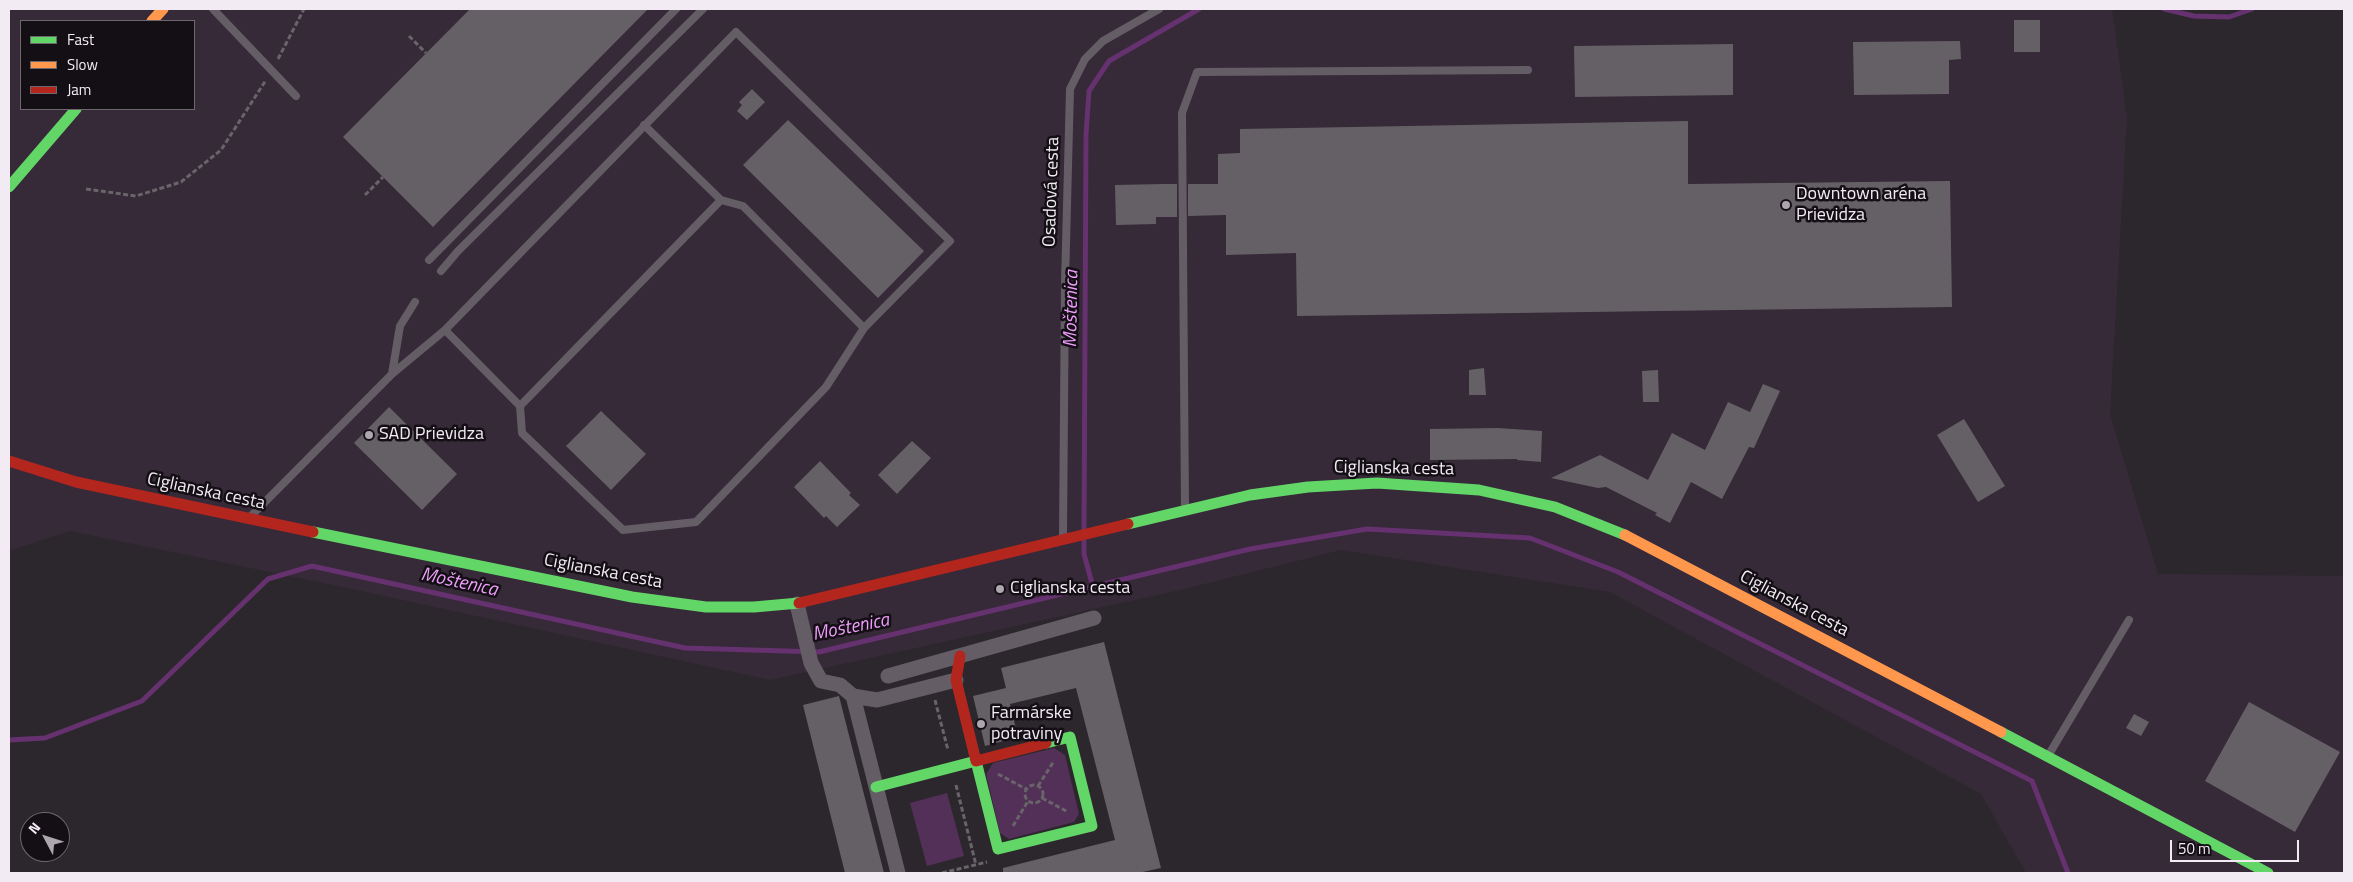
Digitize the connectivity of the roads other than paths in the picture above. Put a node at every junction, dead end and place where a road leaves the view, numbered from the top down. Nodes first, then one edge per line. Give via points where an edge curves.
1 (163, 9) edge
2 (213, 9) edge
3 (676, 9) edge
4 (703, 9) edge
5 (1159, 9) edge
6 (153, 20) edge
7 (1528, 70) dead end
8 (296, 96) dead end
9 (75, 110) edge
10 (644, 125) junction
11 (12, 183) edge
12 (721, 200) junction
13 (429, 260) dead end
14 (441, 271) dead end
15 (415, 302) dead end
16 (864, 328) junction
17 (445, 330) junction
18 (392, 374) junction
19 (520, 406) junction
20 (9, 461) edge
21 (1185, 510) junction
22 (248, 519) junction
23 (1063, 540) junction
24 (797, 604) junction
25 (1094, 618) dead end
26 (2129, 620) dead end
27 (960, 656) junction
28 (888, 676) dead end
29 (956, 680) junction
30 (853, 696) junction
31 (2047, 758) junction
32 (976, 761) junction
33 (876, 787) junction
34 (898, 873) edge
35 (2268, 873) edge

1 - 6 street
2 - 8 lane
3 - 13 lane
4 - 14 lane
5 - 23 lane, Osadová cesta via 1103,41 1085,59 1070,89 1064,283
7 - 21 lane via 1197,72 1182,112
9 - 11 street
10 - 12 lane
10 - 16 lane via 736,32 950,241
10 - 17 lane
12 - 16 lane via 743,206
12 - 19 lane
15 - 18 lane via 400,326
16 - 19 lane via 826,387 696,522 623,530 522,433
17 - 18 lane
17 - 19 lane
18 - 22 lane
20 - 22 street, Ciglianska cesta via 76,482
21 - 23 street, Ciglianska cesta
21 - 31 street, Ciglianska cesta via 1250,495 1308,487 1377,483 1479,490 1555,507 1640,542
22 - 24 street, Ciglianska cesta via 632,597 706,607
23 - 24 street, Ciglianska cesta
24 - 30 street via 812,663 821,681 840,685
25 - 27 street
26 - 31 lane
27 - 28 street
27 - 29 street
29 - 30 street via 877,700
29 - 32 street
30 - 33 street
31 - 35 street, Ciglianska cesta
32 - 32 street via 1070,737 1092,826 998,849
32 - 33 street
33 - 34 street

